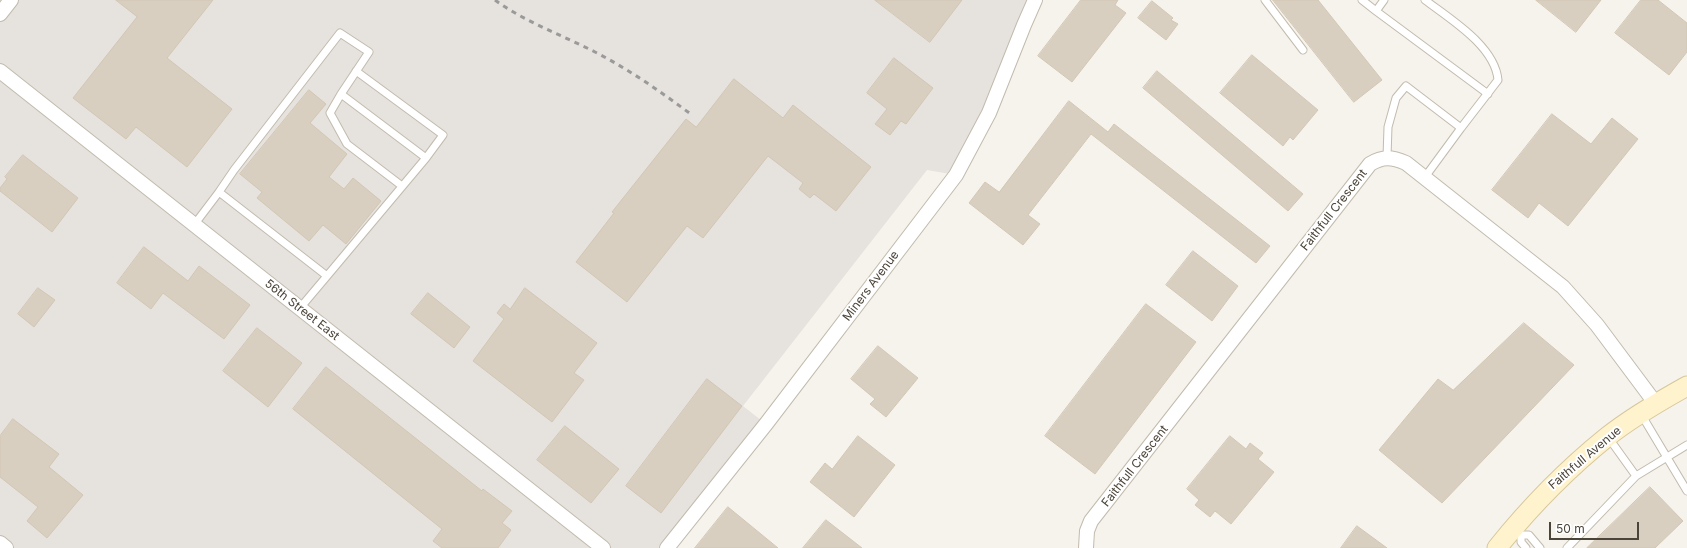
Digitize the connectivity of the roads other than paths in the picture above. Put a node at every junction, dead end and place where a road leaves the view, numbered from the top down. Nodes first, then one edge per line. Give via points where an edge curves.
1 (11, 0) edge
2 (1035, 0) edge
3 (1265, 0) edge
4 (1362, 0) edge
5 (1384, 0) edge
6 (1424, 0) edge
7 (1376, 11) junction
8 (0, 14) edge
9 (1303, 50) dead end
10 (0, 71) edge
11 (356, 71) junction
12 (341, 94) junction
13 (1488, 94) junction
14 (1461, 128) junction
15 (1388, 157) junction
16 (426, 158) junction
17 (1425, 177) junction
18 (402, 186) junction
19 (219, 192) junction
20 (194, 225) junction
21 (327, 276) junction
22 (300, 308) junction
23 (1687, 386) edge
24 (1648, 409) junction
25 (1607, 436) junction
26 (1687, 445) edge
27 (1667, 458) junction
28 (1636, 476) junction
29 (1687, 490) edge
30 (1517, 531) junction
31 (0, 543) edge
32 (6, 548) edge
33 (603, 548) edge
34 (667, 548) edge
35 (1086, 548) edge
36 (1497, 548) edge
37 (1526, 548) edge
38 (1540, 548) edge
39 (1566, 548) edge

1 - 8 street
2 - 34 street, Miners Avenue via 989,113 956,175 766,424
3 - 9 lane
4 - 7 lane
5 - 7 lane
6 - 13 lane via 1463,29 1490,56 1498,80
7 - 13 lane
10 - 20 street, 56th Street East
11 - 12 lane
11 - 16 lane via 443,135
11 - 19 lane via 369,52 340,33
12 - 16 lane
12 - 18 lane via 330,113 347,144
13 - 14 lane
14 - 15 lane via 1406,86 1396,98 1388,127
14 - 17 lane
15 - 17 street via 1406,163
15 - 35 street, Faithfull Crescent via 1370,164 1091,521 1087,531
16 - 18 lane
17 - 24 street via 1563,288 1597,325
18 - 21 lane
19 - 20 lane
19 - 21 lane
20 - 22 street, 56th Street East
21 - 22 lane
22 - 33 street, 56th Street East
23 - 24 street, Faithfull Avenue
24 - 25 street, Faithfull Avenue
24 - 27 lane
25 - 28 lane
25 - 30 street, Faithfull Avenue via 1563,475
26 - 27 lane
27 - 28 lane
27 - 29 lane
28 - 39 lane
30 - 36 street, Faithfull Avenue
30 - 37 lane
30 - 38 lane via 1529,535
31 - 32 street

